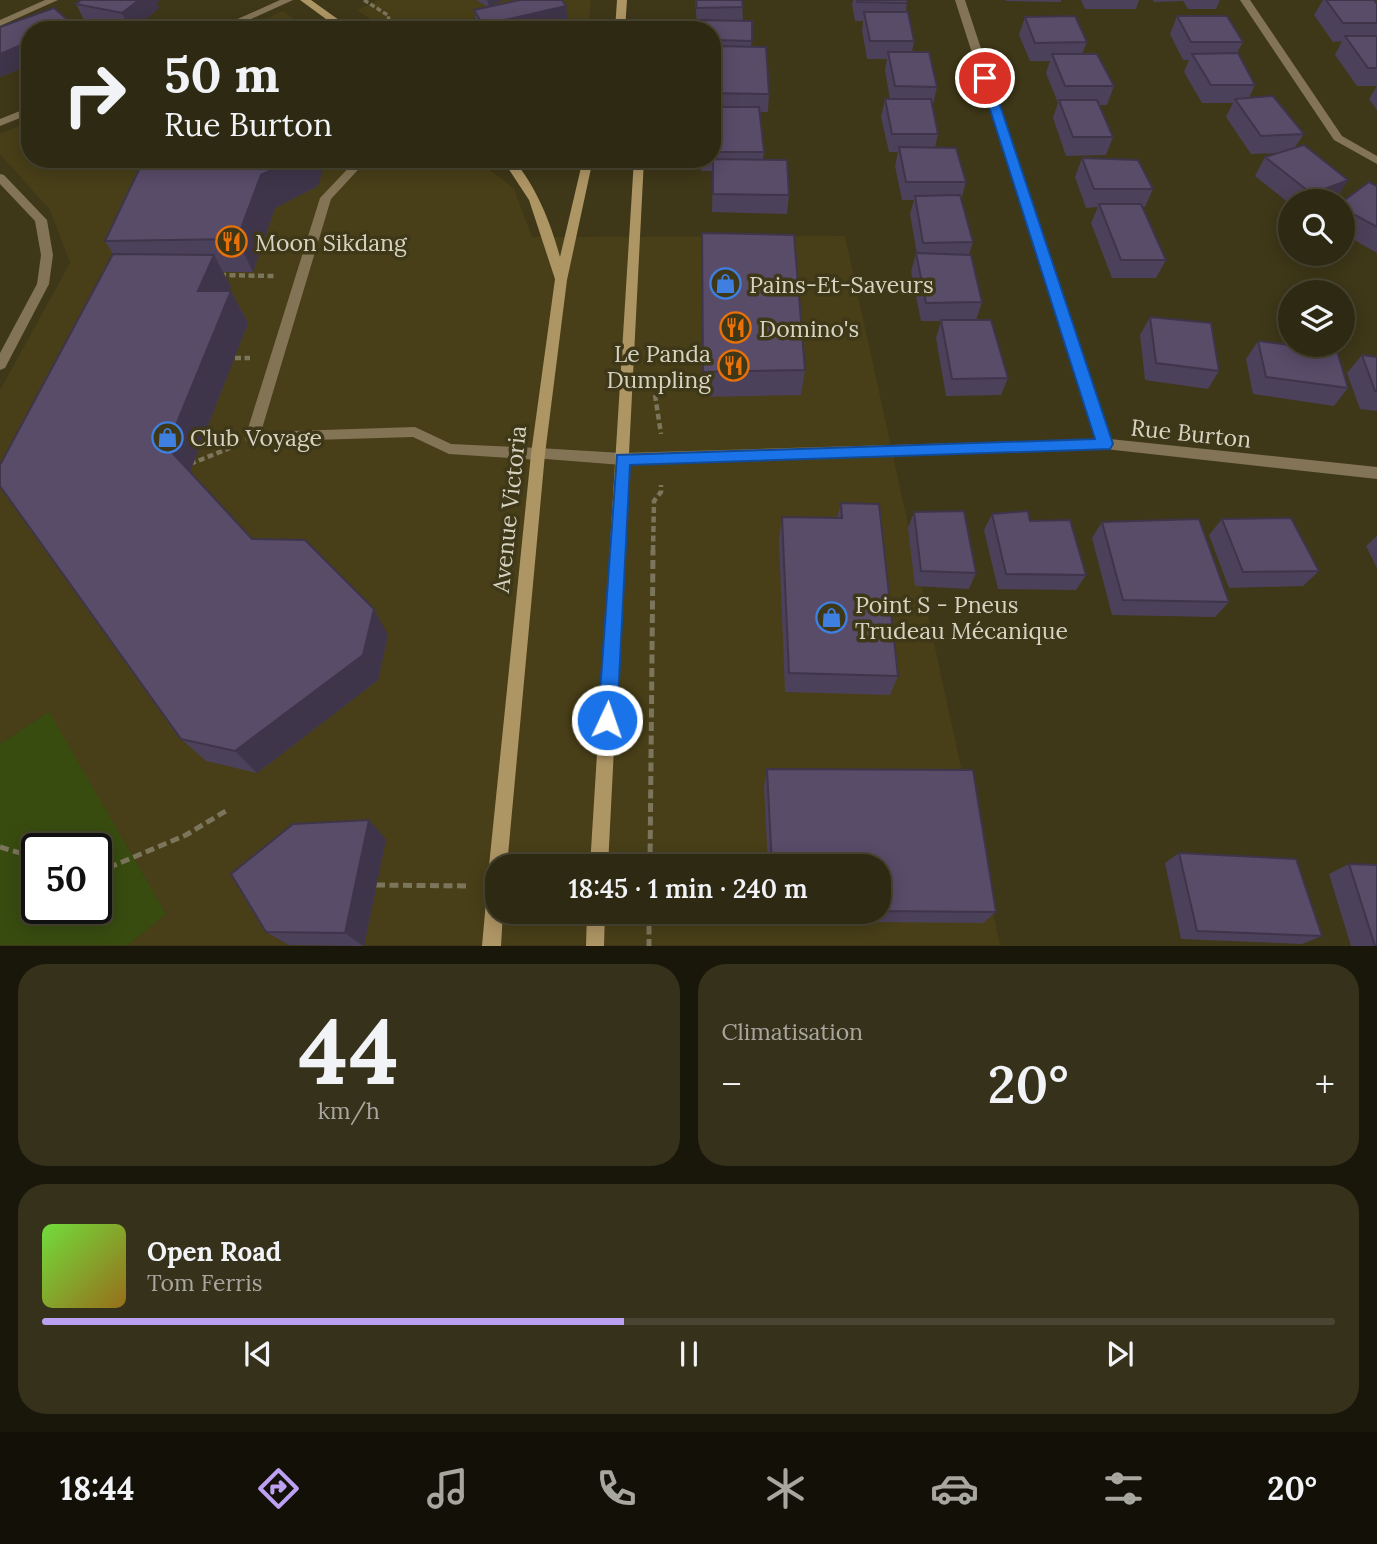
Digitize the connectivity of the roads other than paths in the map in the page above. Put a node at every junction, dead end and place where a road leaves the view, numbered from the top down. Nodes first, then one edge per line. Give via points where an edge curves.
1 (53, 0) edge
2 (288, 0) edge
3 (305, 0) edge
4 (622, 0) edge
5 (960, 0) edge
6 (1245, 0) edge
7 (239, 21) edge
8 (335, 21) edge
9 (621, 21) edge
10 (0, 23) edge
11 (21, 114) edge
12 (0, 123) edge
13 (1377, 160) edge
14 (354, 168) edge
15 (516, 168) edge
16 (586, 168) edge
17 (638, 168) edge
18 (0, 177) edge
19 (561, 280) junction
20 (0, 365) edge
21 (1105, 444) junction
22 (538, 454) junction
23 (622, 459) junction
24 (1377, 474) edge
25 (499, 854) edge
26 (600, 854) edge
27 (493, 924) edge
28 (596, 924) edge
29 (491, 946) edge
30 (595, 946) edge

1 - 10 street
2 - 7 street
3 - 8 main road
4 - 9 main road
5 - 21 street
6 - 13 street via 1338,138
11 - 12 street
14 - 22 street, Rue Burton via 326,198 252,438 415,432 449,449
15 - 19 main road via 542,211
16 - 19 main road, Avenue Victoria
17 - 23 main road
18 - 20 street via 41,220 47,255 43,284
19 - 22 main road, Avenue Victoria
21 - 23 street, Rue Burton
21 - 24 street, Rue Burton
22 - 23 street, Rue Burton
22 - 25 main road, Avenue Victoria
23 - 26 main road
27 - 29 main road
28 - 30 main road

